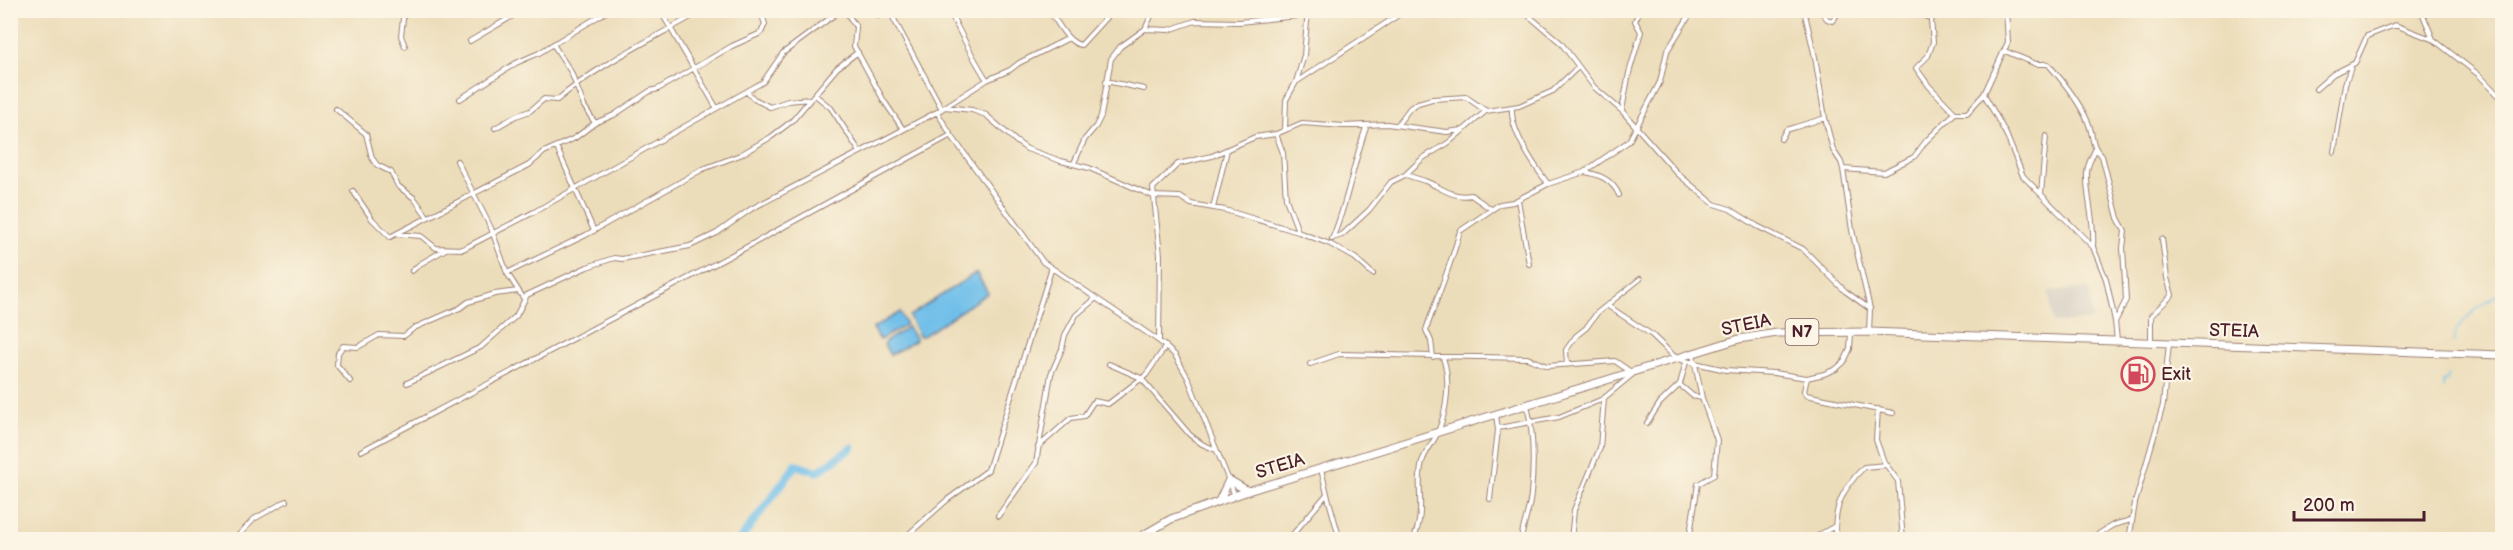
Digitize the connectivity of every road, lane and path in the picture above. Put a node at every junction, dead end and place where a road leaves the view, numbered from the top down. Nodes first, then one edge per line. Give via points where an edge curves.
1 (404, 10) edge
2 (523, 10) edge
3 (609, 10) edge
4 (660, 10) edge
5 (704, 10) edge
6 (760, 10) edge
7 (843, 10) edge
8 (875, 10) edge
9 (888, 10) edge
10 (949, 10) edge
11 (1049, 10) edge
12 (1113, 10) edge
13 (1154, 10) edge
14 (1323, 10) edge
15 (1406, 10) edge
16 (1522, 10) edge
17 (1640, 10) edge
18 (1698, 10) edge
19 (1804, 10) edge
20 (1820, 10) edge
21 (1841, 10) edge
22 (1910, 10) edge
23 (1930, 10) edge
24 (2006, 10) edge
25 (2421, 10) edge
26 (1307, 13) edge
27 (1932, 19) junction
28 (671, 29) junction
29 (1145, 29) junction
30 (1069, 38) junction
31 (2434, 40) junction
32 (470, 41) dead end
33 (553, 44) junction
34 (405, 46) dead end
35 (2005, 51) junction
36 (858, 52) junction
37 (694, 67) junction
38 (1578, 67) junction
39 (2351, 67) junction
40 (987, 80) junction
41 (1106, 81) junction
42 (1296, 82) junction
43 (576, 84) junction
44 (1144, 89) dead end
45 (2316, 89) dead end
46 (747, 92) junction
47 (1984, 94) junction
48 (815, 95) junction
49 (460, 99) dead end
50 (811, 99) junction
51 (2502, 99) edge
52 (716, 107) junction
53 (1512, 108) junction
54 (336, 109) dead end
55 (941, 109) junction
56 (1486, 111) junction
57 (1622, 111) junction
58 (1955, 114) junction
59 (1825, 118) junction
60 (595, 123) junction
61 (1398, 124) junction
62 (1367, 125) junction
63 (495, 128) dead end
64 (903, 129) junction
65 (1636, 129) junction
66 (1285, 130) junction
67 (1463, 130) junction
68 (1276, 134) junction
69 (951, 135) junction
70 (2046, 136) dead end
71 (1780, 139) dead end
72 (556, 146) junction
73 (1227, 150) junction
74 (2095, 150) junction
75 (860, 152) junction
76 (2334, 152) dead end
77 (457, 161) dead end
78 (1074, 163) junction
79 (1843, 169) junction
80 (1584, 172) junction
81 (1405, 175) junction
82 (1548, 184) junction
83 (574, 189) junction
84 (353, 191) dead end
85 (474, 192) junction
86 (1619, 195) dead end
87 (2041, 195) junction
88 (1153, 196) junction
89 (1518, 200) junction
90 (1213, 208) junction
91 (1491, 209) junction
92 (427, 216) junction
93 (594, 231) junction
94 (1298, 232) junction
95 (396, 234) junction
96 (493, 234) junction
97 (1333, 238) junction
98 (2162, 239) dead end
99 (1329, 244) junction
100 (2093, 247) junction
101 (446, 249) junction
102 (1529, 264) dead end
103 (1051, 270) junction
104 (412, 271) dead end
105 (507, 273) junction
106 (1372, 274) dead end
107 (1640, 279) dead end
108 (518, 291) junction
109 (1095, 298) junction
110 (524, 299) junction
111 (1608, 306) junction
112 (1870, 309) junction
113 (2115, 321) junction
114 (1851, 332) junction
115 (1869, 332) junction
116 (1159, 341) junction
117 (2117, 341) junction
118 (2151, 342) junction
119 (2169, 344) junction
120 (1166, 346) junction
121 (1693, 354) junction
122 (2502, 355) edge
123 (1433, 357) junction
124 (1443, 358) junction
125 (1677, 359) junction
126 (1686, 362) junction
127 (1109, 364) dead end
128 (1310, 364) dead end
129 (1696, 365) junction
130 (1567, 366) junction
131 (1635, 372) junction
132 (1141, 378) junction
133 (1808, 378) junction
134 (350, 381) dead end
135 (407, 383) dead end
136 (1680, 384) junction
137 (1702, 398) junction
138 (1603, 399) junction
139 (1527, 405) junction
140 (1878, 409) junction
141 (1893, 413) dead end
142 (1496, 415) junction
143 (1531, 421) junction
144 (1647, 423) dead end
145 (1498, 428) junction
146 (1437, 434) junction
147 (1038, 448) junction
148 (1216, 450) junction
149 (361, 451) dead end
150 (1886, 465) junction
151 (1321, 470) junction
152 (1229, 480) junction
153 (1248, 491) junction
154 (1327, 494) junction
155 (1235, 496) junction
156 (1490, 499) dead end
157 (286, 501) dead end
158 (1219, 501) junction
159 (999, 516) dead end
160 (2132, 519) junction
161 (1834, 526) junction
162 (234, 540) edge
163 (902, 540) edge
164 (1135, 540) edge
165 (1288, 540) edge
166 (1340, 540) edge
167 (1413, 540) edge
168 (1521, 540) edge
169 (1571, 540) edge
170 (1689, 540) edge
171 (1815, 540) edge
172 (1835, 540) edge
173 (1903, 540) edge
174 (2089, 540) edge
175 (2129, 540) edge

1 - 34 street via 401,36
2 - 32 street
3 - 33 street
4 - 28 street
5 - 28 street
6 - 37 street via 765,24 761,33
7 - 36 street via 856,27 853,41
7 - 46 street via 783,53 763,82
8 - 9 street via 878,15
9 - 55 street
10 - 40 street
11 - 30 street
12 - 30 street via 1081,45
13 - 29 street
14 - 26 street
15 - 42 street
16 - 38 street via 1560,43
17 - 57 street via 1635,21 1641,32
18 - 65 street via 1691,12 1667,51 1660,82
19 - 59 street
20 - 21 street via 1832,21
22 - 27 street
23 - 27 street
24 - 35 street
25 - 31 street
26 - 29 street via 1239,22 1199,21 1169,30
26 - 42 street via 1304,55
27 - 58 street via 1932,46 1916,68
28 - 37 street
28 - 43 street
29 - 41 street via 1115,52
30 - 40 street
31 - 39 street via 2396,25 2367,36
31 - 51 street via 2479,75
33 - 43 street
33 - 49 street
35 - 47 street
35 - 74 street via 2036,64 2048,64 2060,77 2089,123
36 - 48 street via 837,68
36 - 64 street
37 - 52 street
37 - 60 street
38 - 53 street via 1553,91
38 - 57 street
39 - 45 street via 2332,74
39 - 76 street
40 - 55 street
41 - 44 street
41 - 78 street via 1101,116
42 - 66 street via 1286,100
43 - 60 street
43 - 63 street via 557,100 544,99 530,111
46 - 50 street via 770,106
46 - 52 street
47 - 58 street via 1967,113
47 - 87 street via 2021,172
48 - 50 street
48 - 75 street via 831,108
50 - 93 street via 792,121 744,153 710,166
52 - 83 street
53 - 56 street
53 - 82 street via 1521,142
54 - 92 street via 366,134 377,165 391,172 398,186 414,198
55 - 64 street
55 - 69 street
55 - 78 street via 972,110 986,116 1028,149
56 - 61 street via 1466,97 1432,99 1410,108
56 - 67 street
57 - 65 street
58 - 79 street via 1912,159 1882,172
59 - 71 street via 1786,130
59 - 79 street via 1833,150
60 - 72 street via 579,136
61 - 62 street
61 - 67 street via 1447,132
62 - 66 street via 1307,122
62 - 97 street
64 - 75 street
65 - 80 street via 1625,144
65 - 112 street via 1675,172 1708,200 1797,245
66 - 68 street
67 - 81 street
68 - 73 street via 1255,137
68 - 94 street via 1283,153 1286,199
69 - 103 street
69 - 149 street
70 - 87 street
72 - 83 street
72 - 85 street via 529,165
73 - 88 street via 1174,167 1154,185
73 - 90 street
74 - 100 street via 2087,172
74 - 113 street via 2103,158 2125,231 2126,300
75 - 110 street via 690,246 614,258 549,284
77 - 85 street
78 - 88 street
79 - 112 street
80 - 82 street
80 - 86 street via 1595,173 1613,184
81 - 91 street via 1443,191 1463,197 1471,195
81 - 97 street via 1391,182 1369,210 1342,235
82 - 89 street
83 - 93 street
83 - 96 street
84 - 95 street via 387,236
85 - 92 street
85 - 96 street
87 - 100 street
88 - 90 street via 1180,197 1191,204
88 - 116 street via 1160,255
89 - 91 street
89 - 102 street
90 - 94 street
91 - 123 street via 1460,231 1426,330
92 - 95 street
93 - 105 street
94 - 99 street
95 - 101 street via 421,236 436,248
96 - 101 street via 463,249
96 - 105 street
97 - 99 street
98 - 118 street via 2172,295 2151,316
99 - 106 street via 1355,258
100 - 113 street via 2106,279
101 - 104 street
103 - 109 street
103 - 163 street via 988,470 946,500
105 - 108 street
107 - 111 street
108 - 110 street
108 - 134 street via 468,302 404,336 379,335 358,347 343,346 337,365
109 - 116 street
109 - 147 street via 1076,315 1064,337 1051,374
110 - 135 street via 516,316 481,347
111 - 125 street via 1652,335
111 - 130 street via 1597,312 1567,348
112 - 115 street
113 - 117 street
114 - 115 main road, STEIA / N7
114 - 121 main road, STEIA / N7 via 1777,333 1739,339
114 - 133 street via 1849,354 1841,366
115 - 117 main road, STEIA / N7
116 - 120 street
117 - 118 main road, STEIA / N7
118 - 119 main road, STEIA / N7
119 - 122 main road, STEIA / N7
119 - 160 street via 2163,405
120 - 132 street
120 - 148 street via 1182,365
121 - 125 main road, STEIA / N7
121 - 129 street
123 - 124 street
123 - 128 street via 1339,354
124 - 130 street via 1527,358 1547,366
124 - 146 street via 1448,376 1446,410
125 - 126 street
125 - 131 main road, STEIA / N7
126 - 129 street
126 - 136 street
127 - 132 street
129 - 133 street
129 - 137 street
130 - 131 street via 1615,361
131 - 138 street
131 - 139 main road, STEIA / N7
132 - 147 street via 1108,404 1094,401 1083,416 1071,418
132 - 148 street via 1190,435
133 - 140 street via 1806,395
136 - 137 street via 1693,396
136 - 144 street via 1659,403
137 - 170 street via 1717,440 1715,473 1698,484
138 - 143 street via 1566,415
138 - 169 street via 1600,448 1576,504
139 - 142 main road, STEIA / N7
139 - 143 street
140 - 141 street
140 - 150 street via 1876,440
142 - 145 street
142 - 146 main road, STEIA / N7
143 - 145 street
143 - 168 street via 1532,495
145 - 156 street
146 - 151 main road, STEIA / N7
146 - 167 street via 1423,461 1420,523
147 - 159 street via 1032,471
148 - 152 street
150 - 161 street via 1864,467 1848,484 1839,500
150 - 173 street via 1898,481
151 - 153 main road, STEIA / N7
151 - 154 street
152 - 153 main road
152 - 155 street
152 - 158 main road
153 - 155 main road, STEIA / N7
154 - 165 street
154 - 166 street
155 - 158 main road, STEIA / N7
157 - 162 street via 254,519
158 - 164 main road, STEIA / N7 via 1171,519
160 - 174 street
160 - 175 street
161 - 171 street
161 - 172 street

